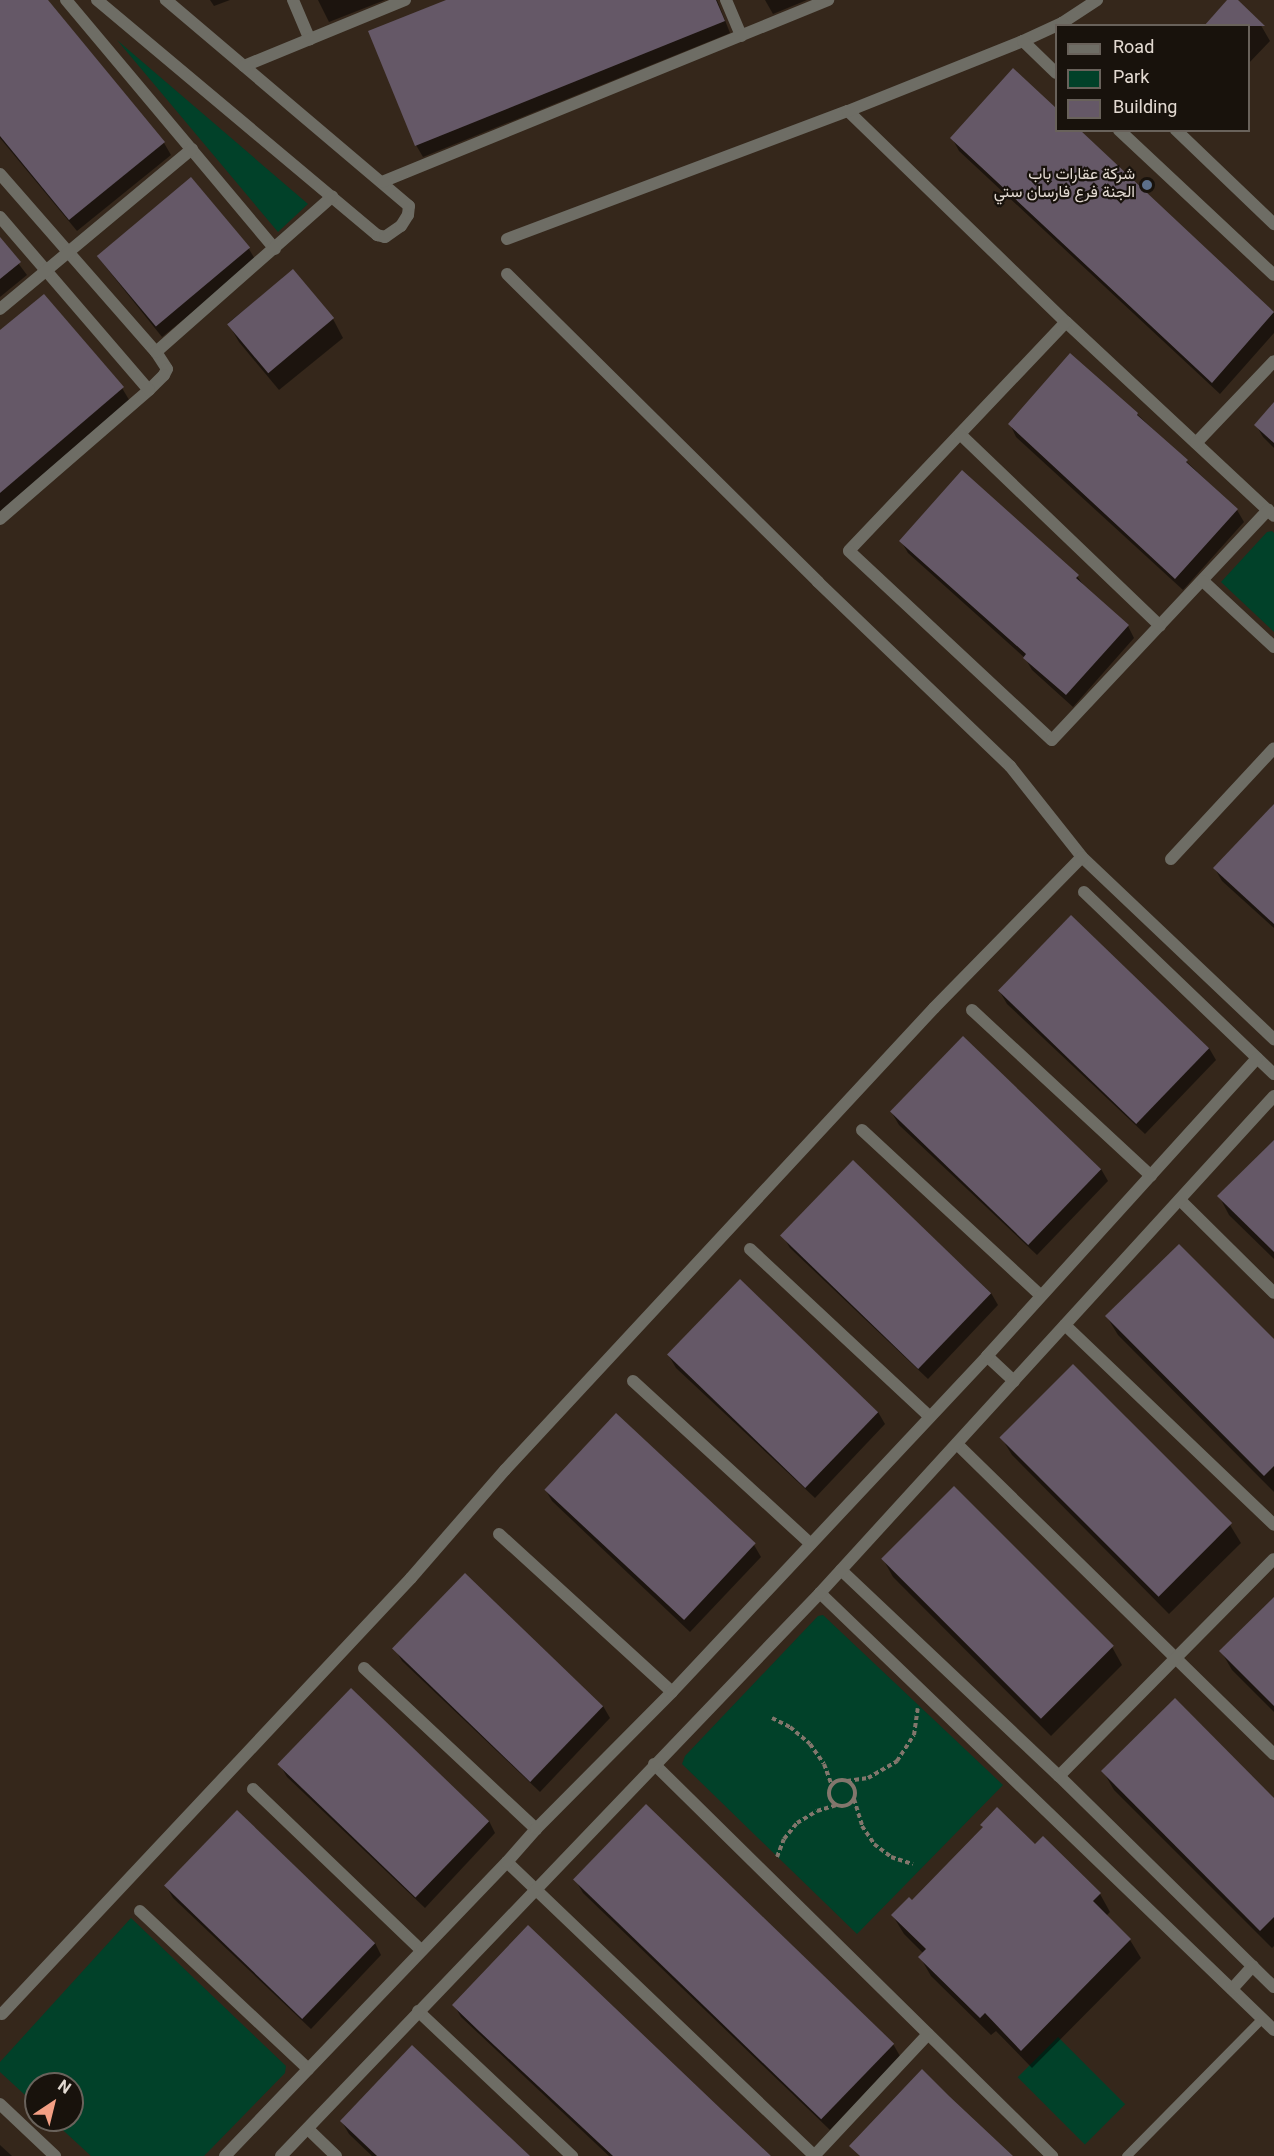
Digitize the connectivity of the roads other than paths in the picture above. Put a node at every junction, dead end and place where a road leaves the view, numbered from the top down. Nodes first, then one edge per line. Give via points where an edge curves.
1 (66, 0) edge
2 (97, 0) edge
3 (166, 0) edge
4 (293, 0) edge
5 (405, 0) edge
6 (726, 0) edge
7 (828, 0) edge
8 (1097, 0) edge
9 (1063, 24) edge
10 (1055, 27) edge
11 (741, 36) junction
12 (310, 40) junction
13 (1023, 41) junction
14 (244, 66) junction
15 (1055, 72) edge
16 (848, 111) junction
17 (1121, 132) edge
18 (1178, 132) edge
19 (192, 149) junction
20 (0, 174) edge
21 (382, 182) junction
22 (332, 197) junction
23 (0, 217) edge
24 (1274, 224) edge
25 (507, 239) dead end
26 (275, 249) junction
27 (68, 254) junction
28 (46, 270) junction
29 (507, 274) dead end
30 (1274, 275) edge
31 (0, 309) edge
32 (1066, 322) junction
33 (156, 352) junction
34 (1274, 361) edge
35 (149, 390) junction
36 (960, 434) junction
37 (1196, 443) junction
38 (1271, 513) edge
39 (0, 519) edge
40 (1203, 581) junction
41 (1160, 626) junction
42 (1274, 647) edge
43 (1274, 748) edge
44 (1082, 857) junction
45 (1171, 859) dead end
46 (1084, 892) dead end
47 (972, 1010) dead end
48 (1274, 1039) edge
49 (1257, 1058) junction
50 (1274, 1074) edge
51 (1274, 1096) edge
52 (862, 1130) dead end
53 (1151, 1176) junction
54 (1180, 1200) junction
55 (750, 1249) dead end
56 (1274, 1293) edge
57 (1041, 1296) junction
58 (1065, 1325) junction
59 (987, 1356) junction
60 (633, 1381) dead end
61 (1014, 1381) junction
62 (930, 1417) junction
63 (957, 1444) junction
64 (1274, 1525) edge
65 (499, 1534) dead end
66 (811, 1544) junction
67 (1274, 1559) edge
68 (841, 1570) junction
69 (820, 1593) junction
70 (1177, 1658) junction
71 (364, 1668) dead end
72 (672, 1692) junction
73 (1274, 1754) edge
74 (654, 1764) junction
75 (1059, 1776) junction
76 (253, 1789) dead end
77 (536, 1829) junction
78 (507, 1862) junction
79 (534, 1889) junction
80 (140, 1911) dead end
81 (421, 1950) junction
82 (1253, 1966) junction
83 (1274, 1987) edge
84 (1232, 1989) junction
85 (418, 2011) junction
86 (2, 2014) dead end
87 (1262, 2018) junction
88 (1274, 2030) edge
89 (928, 2034) junction
90 (308, 2069) junction
91 (0, 2104) edge
92 (308, 2129) junction
93 (56, 2156) edge
94 (225, 2156) edge
95 (281, 2156) edge
96 (336, 2156) edge
97 (572, 2156) edge
98 (814, 2156) edge
99 (1052, 2156) edge
100 (1126, 2156) edge

1 - 19 street
2 - 22 street
3 - 14 street
4 - 12 street
5 - 12 street
6 - 11 street
7 - 11 street
8 - 9 street
10 - 13 street
11 - 21 street
12 - 14 street
13 - 15 street
13 - 16 street
14 - 21 street
16 - 25 street
16 - 32 street
17 - 30 street
18 - 24 street
19 - 26 street
19 - 27 street
20 - 27 street
21 - 22 street via 409,206 404,223 385,237 378,236
22 - 26 street
23 - 28 street
26 - 33 street
27 - 28 street
27 - 33 street
28 - 31 street
28 - 35 street
29 - 44 street via 818,582 1011,766
32 - 36 street
32 - 37 street
33 - 35 street via 166,372
34 - 37 street
35 - 39 street
36 - 41 street
36 - 41 street via 849,550 1052,740
37 - 38 street
38 - 40 street
40 - 41 street
40 - 42 street
43 - 45 street
44 - 48 street
44 - 86 street via 934,1008 505,1470 411,1578
46 - 49 street
47 - 53 street
49 - 50 street
49 - 53 street
51 - 54 street
52 - 57 street
53 - 57 street
54 - 56 street
54 - 58 street
55 - 62 street
57 - 59 street
58 - 61 street
58 - 64 street
59 - 61 street
59 - 62 street
60 - 66 street
61 - 63 street
62 - 66 street
63 - 68 street
63 - 70 street
65 - 72 street
66 - 72 street
67 - 70 street
68 - 69 street
68 - 75 street
69 - 74 street
69 - 84 street
70 - 73 street
70 - 75 street
71 - 77 street
72 - 77 street
74 - 79 street
74 - 89 street
75 - 82 street
76 - 81 street
77 - 78 street
78 - 79 street
78 - 81 street
79 - 85 street
79 - 98 street
80 - 90 street
81 - 90 street
82 - 83 street
82 - 84 street
84 - 87 street
85 - 92 street
85 - 97 street
87 - 88 street
87 - 100 lane
89 - 98 street
89 - 99 street
90 - 94 street
91 - 93 street
92 - 95 street
92 - 96 street

